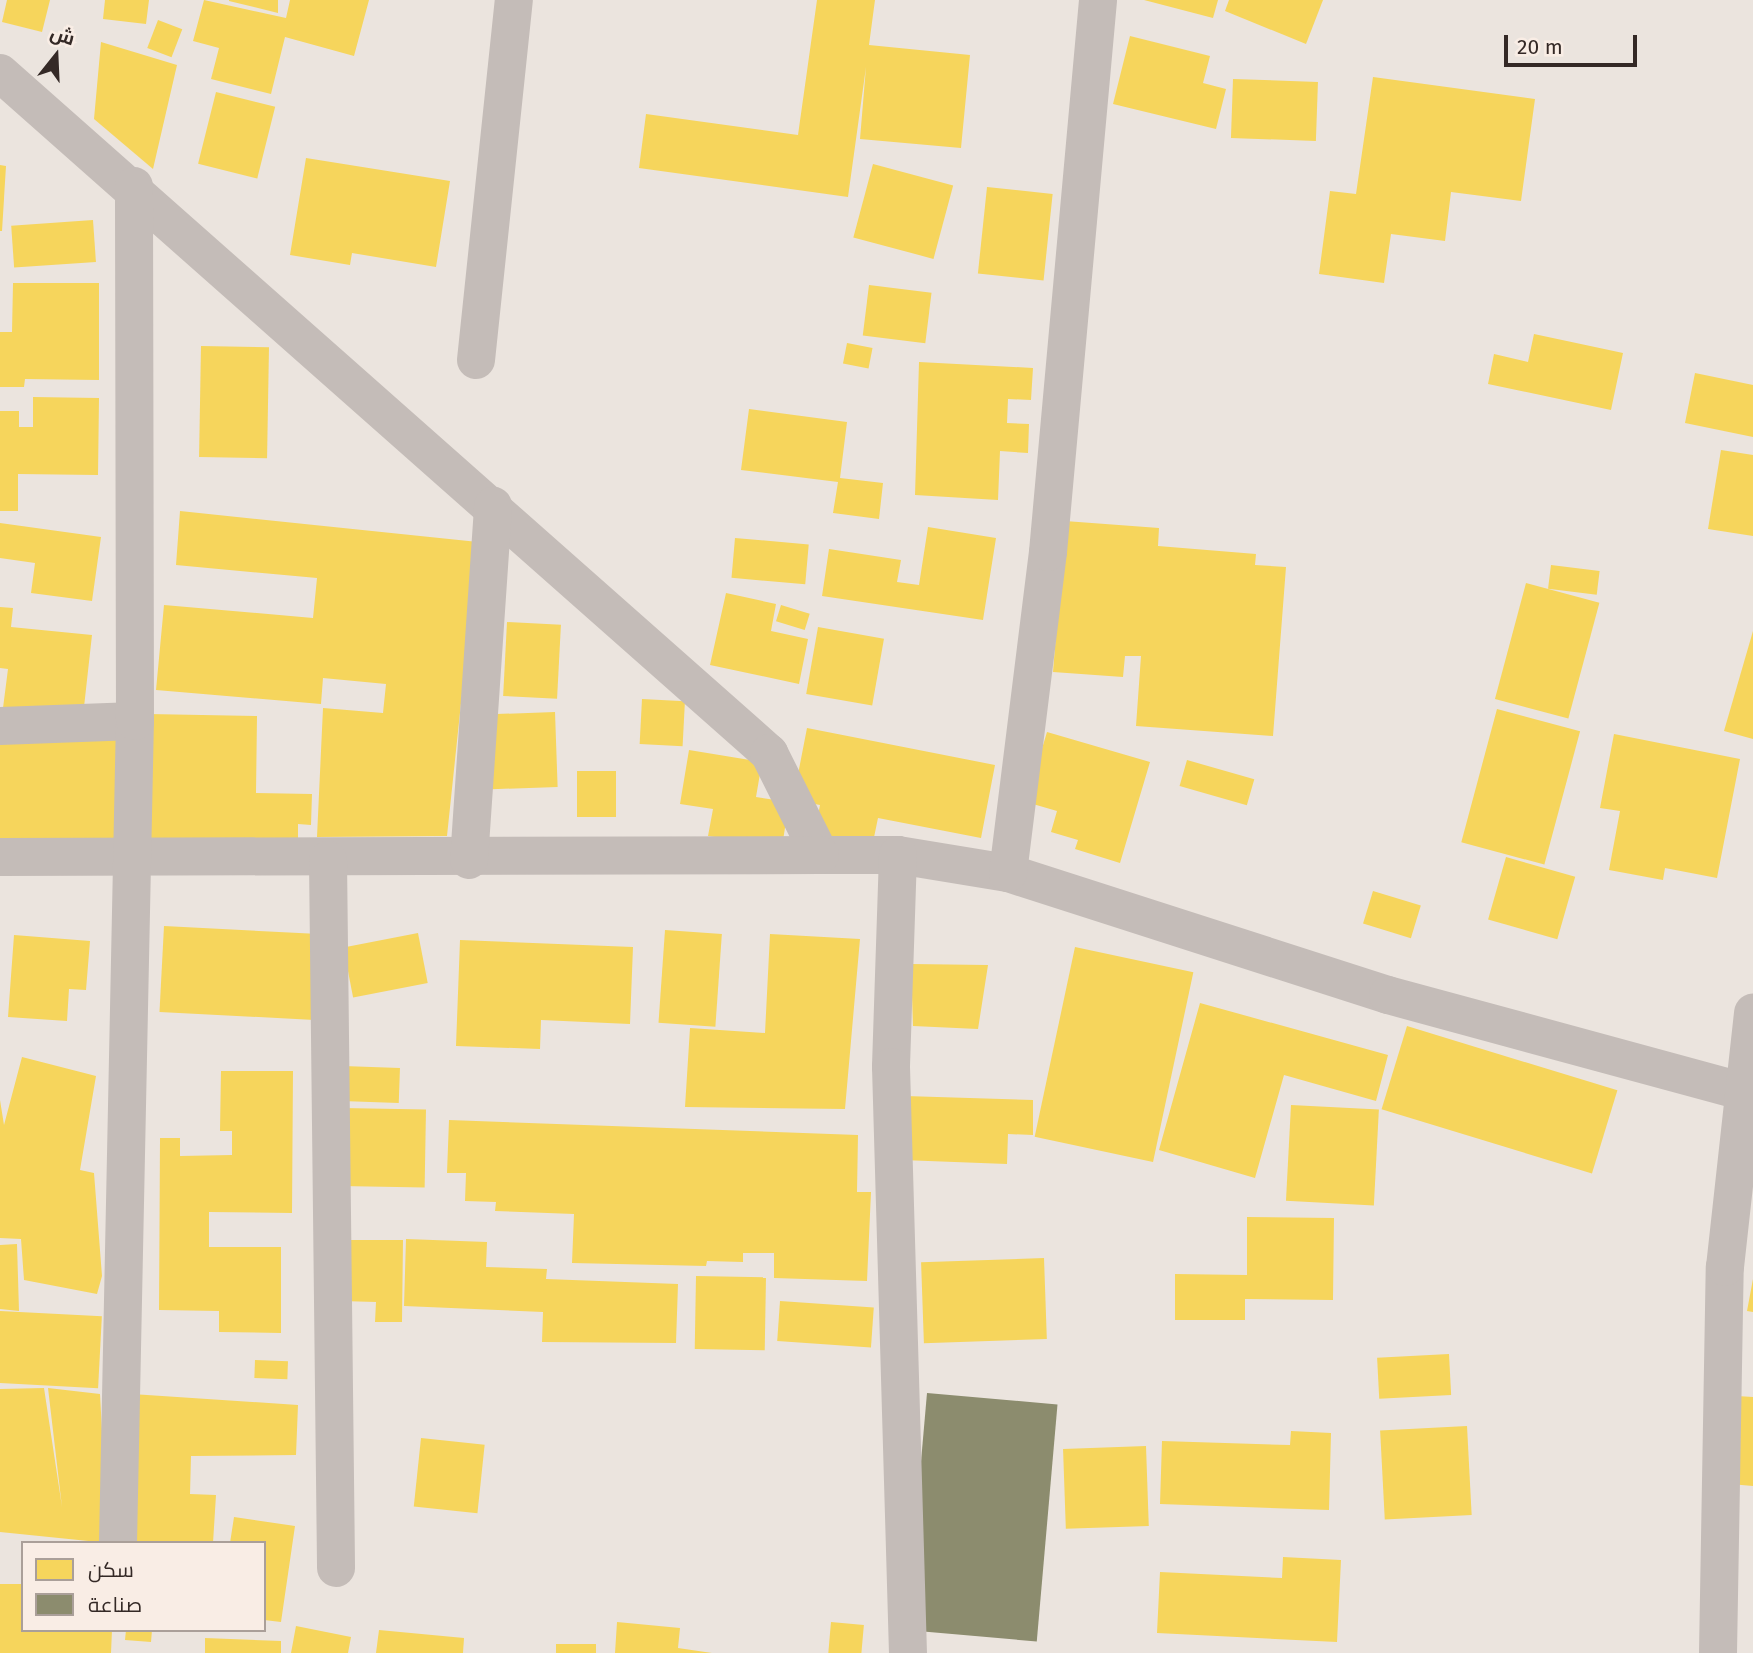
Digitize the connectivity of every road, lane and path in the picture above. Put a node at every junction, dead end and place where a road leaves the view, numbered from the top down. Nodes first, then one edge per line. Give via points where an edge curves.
1 (514, 0) edge
2 (1098, 0) edge
3 (0, 73) edge
4 (134, 186) junction
5 (476, 360) dead end
6 (492, 506) junction
7 (135, 721) junction
8 (0, 726) edge
9 (820, 855) junction
10 (898, 856) junction
11 (0, 857) edge
12 (130, 858) junction
13 (328, 860) junction
14 (469, 860) junction
15 (1007, 873) junction
16 (1753, 1013) edge
17 (1741, 1091) junction
18 (118, 1541) edge
19 (336, 1568) dead end
20 (908, 1653) edge
21 (1718, 1653) edge

1 - 5 street
2 - 15 street via 1048,552
3 - 4 street
4 - 6 street
4 - 7 street
6 - 9 street via 769,752
6 - 14 street
7 - 8 street
7 - 12 street
9 - 10 street
9 - 14 street
10 - 15 street
10 - 20 street via 891,1067
11 - 12 street
12 - 13 street
12 - 18 street
13 - 14 street
13 - 19 street
15 - 17 street via 1388,995
16 - 17 street
17 - 21 street via 1725,1267

